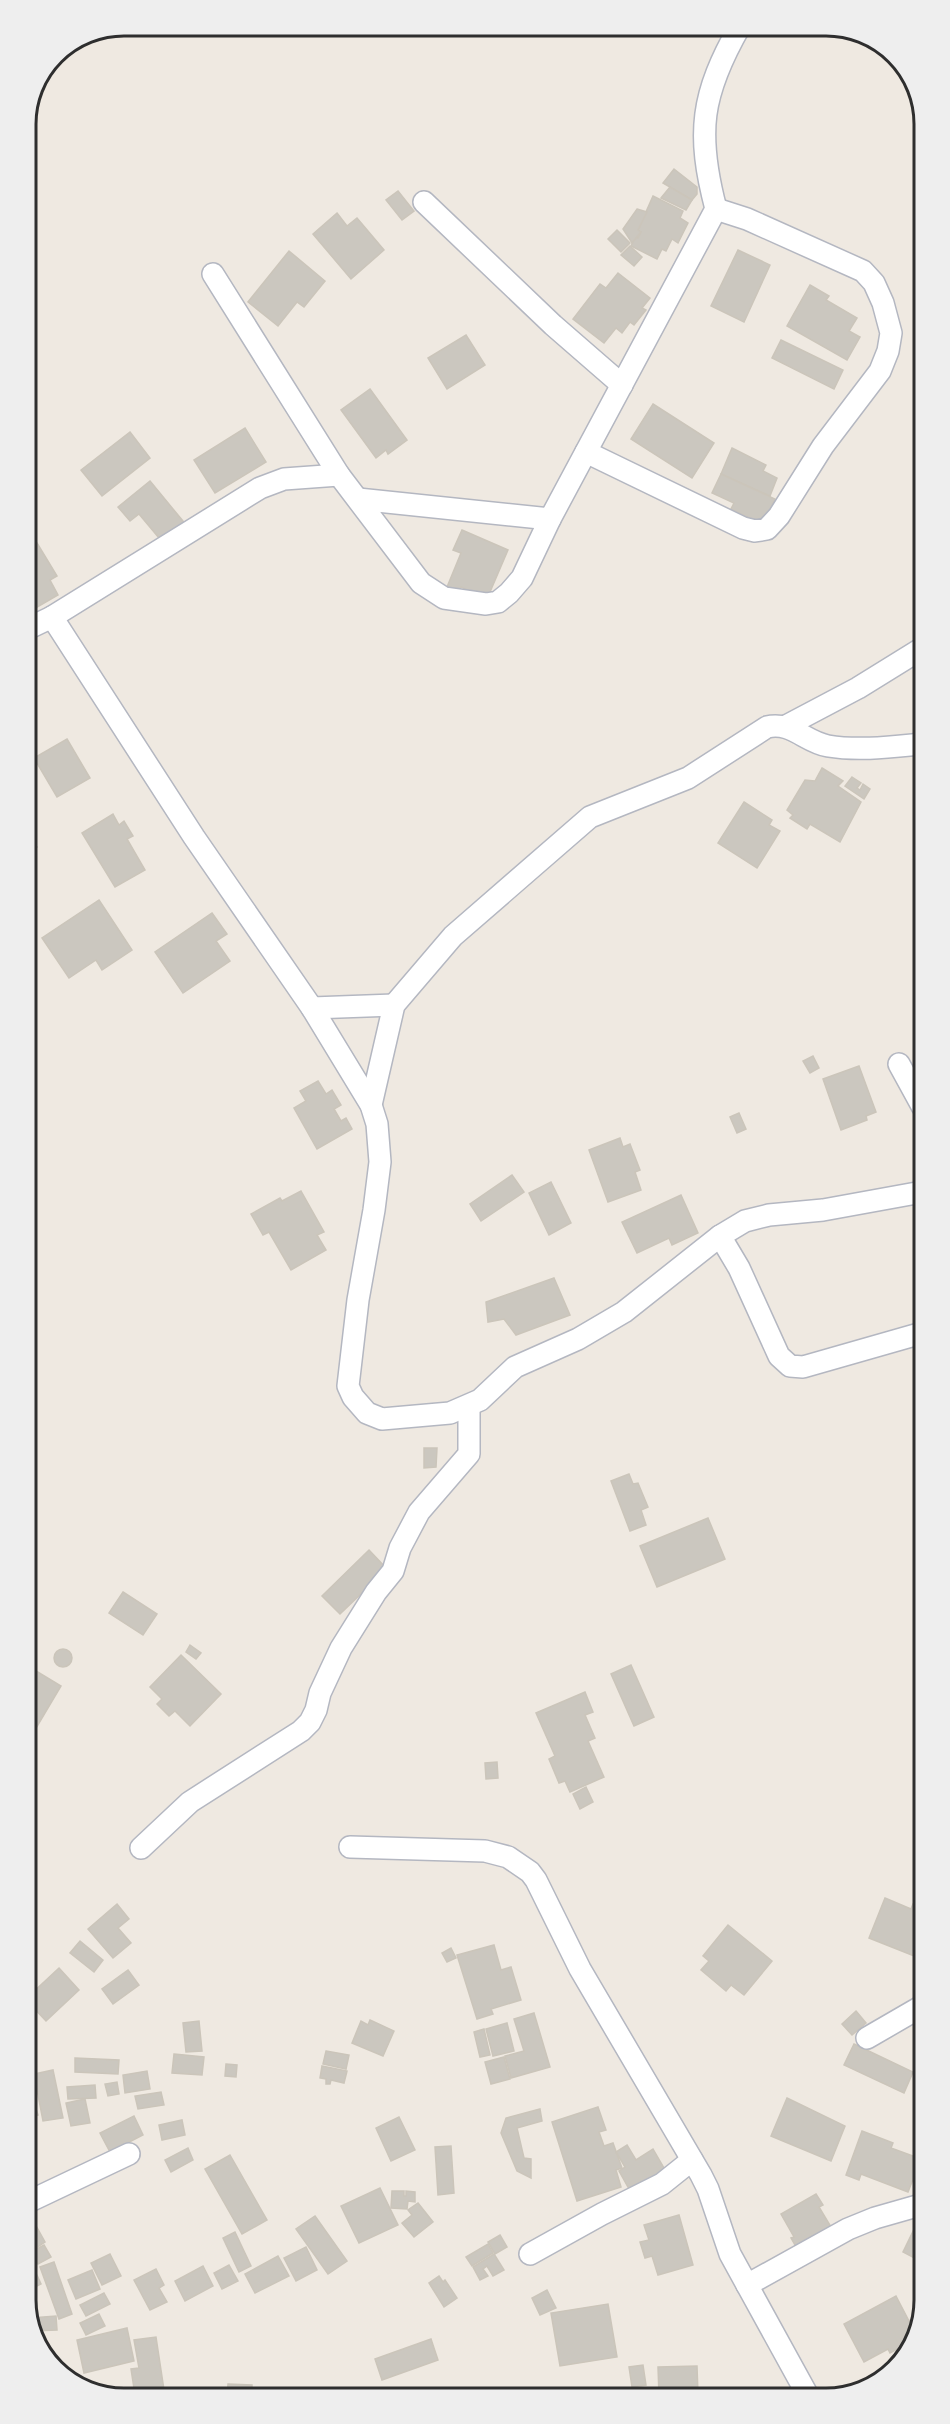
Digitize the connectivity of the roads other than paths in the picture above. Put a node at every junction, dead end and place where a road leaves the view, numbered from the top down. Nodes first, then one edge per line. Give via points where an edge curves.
1 (735, 36) edge
2 (424, 202) dead end
3 (716, 209) junction
4 (213, 274) dead end
5 (622, 386) junction
6 (586, 452) junction
7 (339, 475) junction
8 (358, 499) junction
9 (550, 519) junction
10 (52, 617) junction
11 (36, 625) edge
12 (914, 653) edge
13 (786, 726) junction
14 (914, 745) edge
15 (394, 1005) junction
16 (312, 1008) junction
17 (898, 1064) dead end
18 (914, 1092) edge
19 (371, 1105) junction
20 (914, 1193) edge
21 (720, 1236) junction
22 (914, 1335) edge
23 (469, 1406) junction
24 (350, 1847) dead end
25 (141, 1848) dead end
26 (914, 2011) edge
27 (867, 2038) dead end
28 (129, 2154) dead end
29 (692, 2160) junction
30 (36, 2198) edge
31 (914, 2207) edge
32 (530, 2254) dead end
33 (747, 2285) junction
34 (804, 2388) edge

1 - 3 street via 707,105 704,156
2 - 5 street
3 - 5 street
3 - 6 street via 863,271 874,283 891,333 880,371 767,529 743,528
4 - 7 street
5 - 6 street
6 - 9 street
7 - 8 street
7 - 10 street via 284,479 260,488
8 - 9 street
8 - 9 street via 421,584 444,598 486,604 498,602 522,578
10 - 11 street
10 - 16 street via 194,837
12 - 13 street
13 - 14 street via 824,746
13 - 15 street via 767,727 688,778 590,818 453,936
15 - 16 street
15 - 19 street
16 - 19 street
17 - 18 street
19 - 23 street via 380,1162 348,1386 367,1413 382,1419 450,1413
20 - 21 street via 823,1210 754,1217
21 - 22 street via 779,1356 790,1366 803,1367
21 - 23 street via 624,1312 506,1373
23 - 25 street via 469,1454 419,1512 393,1571 341,1648 310,1722 189,1802
24 - 29 street via 485,1851 508,1857 530,1872 580,1969
26 - 27 street
28 - 30 street
29 - 32 street via 662,2184
29 - 33 street
31 - 33 street via 848,2229
33 - 34 street

